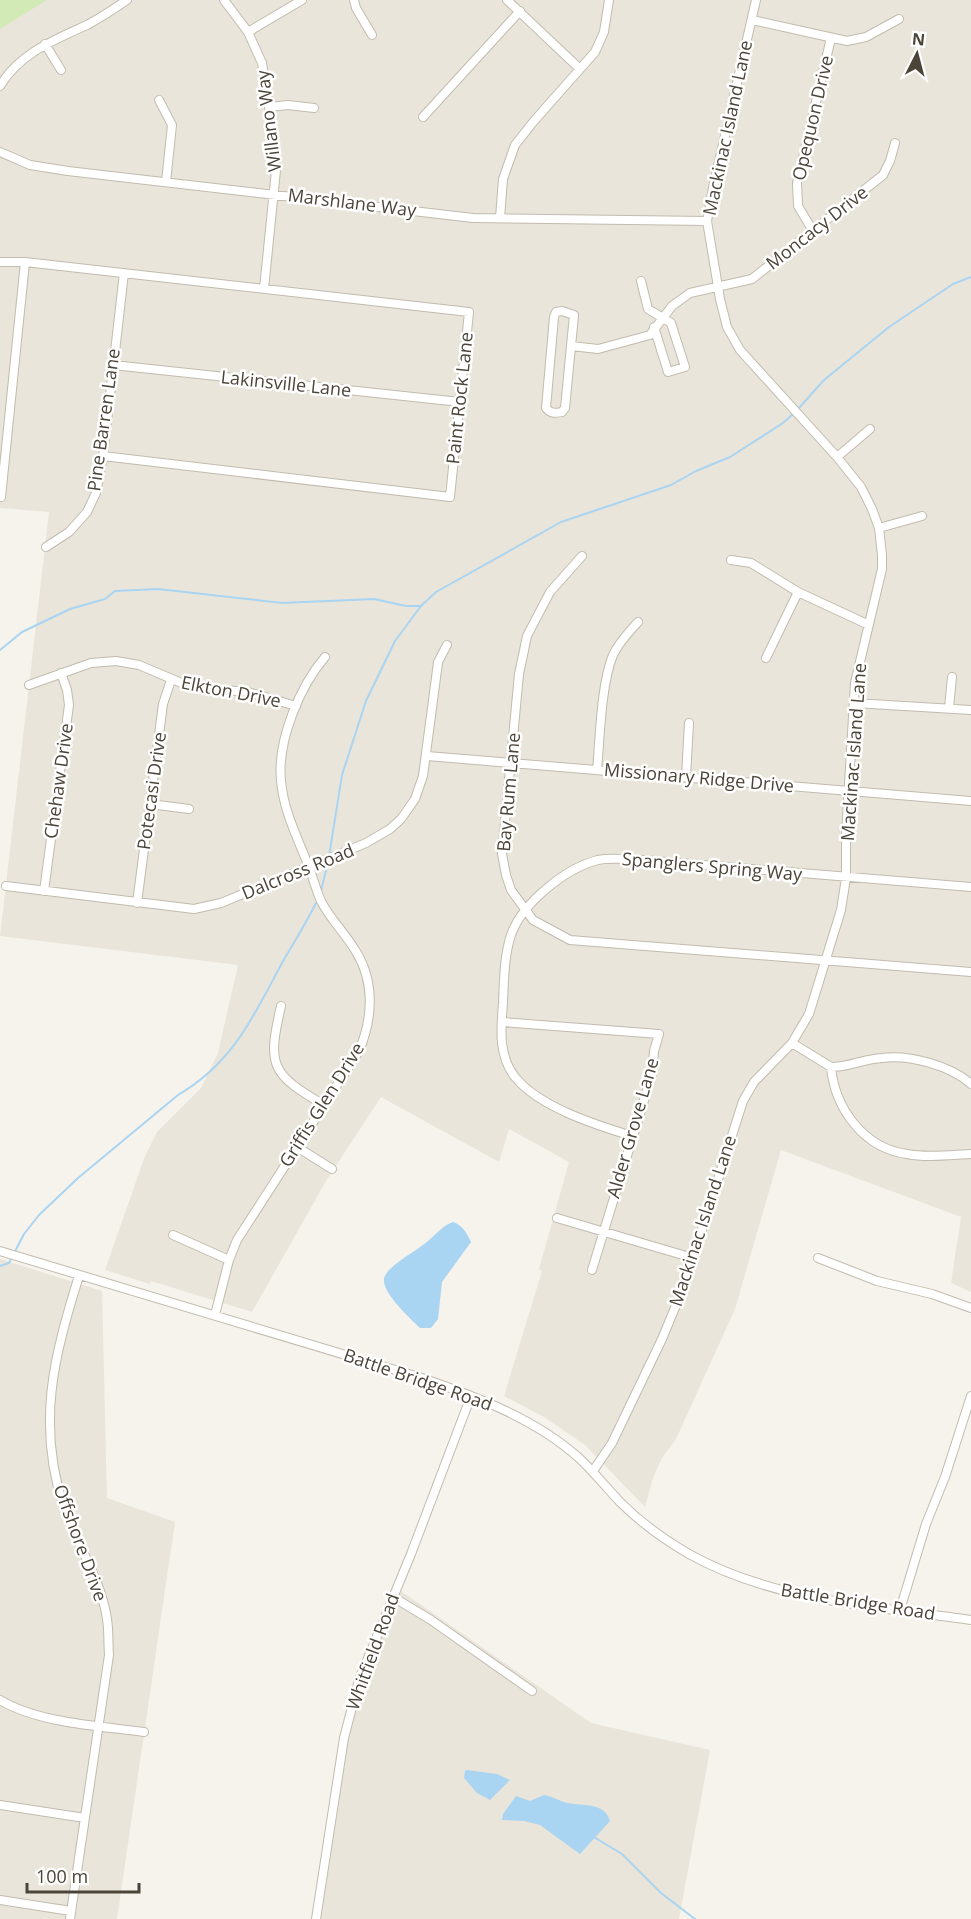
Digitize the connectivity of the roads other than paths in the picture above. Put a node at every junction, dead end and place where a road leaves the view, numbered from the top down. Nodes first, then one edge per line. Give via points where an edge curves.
1 (127, 0) edge
2 (224, 0) edge
3 (302, 0) edge
4 (354, 0) edge
5 (507, 0) edge
6 (609, 0) edge
7 (756, 0) edge
8 (520, 11) junction
9 (899, 19) dead end
10 (752, 20) junction
11 (248, 32) junction
12 (372, 34) dead end
13 (831, 38) junction
14 (45, 44) junction
15 (580, 69) junction
16 (61, 70) dead end
17 (0, 86) edge
18 (159, 100) dead end
19 (269, 107) junction
20 (314, 108) dead end
21 (423, 117) dead end
22 (895, 143) dead end
23 (0, 152) edge
24 (166, 182) junction
25 (275, 194) junction
26 (500, 218) junction
27 (707, 221) junction
28 (813, 231) junction
29 (0, 262) edge
30 (25, 262) junction
31 (124, 273) junction
32 (641, 281) dead end
33 (717, 287) junction
34 (264, 289) junction
35 (661, 318) junction
36 (654, 327) junction
37 (571, 346) junction
38 (113, 365) junction
39 (460, 402) junction
40 (870, 429) dead end
41 (2, 453) edge
42 (103, 456) junction
43 (837, 457) junction
44 (1, 497) edge
45 (922, 516) dead end
46 (879, 528) junction
47 (46, 547) dead end
48 (582, 556) dead end
49 (731, 560) dead end
50 (798, 592) junction
51 (638, 622) dead end
52 (869, 625) junction
53 (447, 645) dead end
54 (325, 657) dead end
55 (766, 658) dead end
56 (62, 673) junction
57 (952, 677) dead end
58 (171, 680) junction
59 (29, 685) dead end
60 (854, 703) junction
61 (296, 706) junction
62 (950, 708) junction
63 (971, 710) edge
64 (689, 723) dead end
65 (428, 756) junction
66 (510, 764) junction
67 (597, 770) junction
68 (686, 777) junction
69 (850, 791) junction
70 (971, 801) edge
71 (150, 804) junction
72 (189, 809) dead end
73 (309, 867) junction
74 (846, 878) junction
75 (6, 886) dead end
76 (971, 887) edge
77 (45, 891) junction
78 (136, 903) junction
79 (526, 909) junction
80 (825, 962) junction
81 (971, 972) edge
82 (281, 1006) dead end
83 (502, 1022) junction
84 (792, 1043) junction
85 (831, 1067) junction
86 (971, 1084) edge
87 (324, 1105) junction
88 (632, 1136) junction
89 (297, 1147) junction
90 (971, 1154) edge
91 (332, 1169) dead end
92 (557, 1218) dead end
93 (604, 1232) junction
94 (173, 1235) dead end
95 (0, 1251) edge
96 (693, 1258) junction
97 (818, 1258) dead end
98 (229, 1260) junction
99 (592, 1270) dead end
100 (79, 1276) junction
101 (971, 1308) edge
102 (215, 1316) junction
103 (471, 1396) junction
104 (971, 1396) edge
105 (593, 1472) junction
106 (393, 1597) junction
107 (900, 1610) junction
108 (971, 1620) edge
109 (532, 1691) dead end
110 (0, 1700) edge
111 (99, 1725) junction
112 (144, 1732) dead end
113 (0, 1805) edge
114 (85, 1818) junction
115 (0, 1900) edge
116 (70, 1915) edge
117 (316, 1919) edge

1 - 14 street
2 - 11 street, Willano Way
3 - 11 street
4 - 12 street
5 - 8 street
6 - 15 street via 604,32 595,52
7 - 10 street, Mackinac Island Lane
8 - 15 street
8 - 21 street
9 - 13 street via 866,37
10 - 13 street
10 - 27 street, Mackinac Island Lane
11 - 19 street, Willano Way via 262,63
13 - 28 street, Opequon Drive via 797,190 801,211
14 - 16 street
14 - 17 street via 31,52
15 - 26 street via 515,145 503,179
18 - 24 street via 172,126
19 - 20 street
19 - 25 street, Willano Way
22 - 28 street, Moncacy Drive via 883,175
23 - 24 street, Marshlane Way via 30,165
24 - 25 street, Marshlane Way
25 - 26 street, Marshlane Way
25 - 34 street, Willano Way
26 - 27 street, Marshlane Way
27 - 33 street, Mackinac Island Lane
28 - 33 street, Moncacy Drive via 752,279
29 - 30 street, Paint Rock Lane
30 - 31 street, Paint Rock Lane
30 - 41 street
31 - 34 street, Paint Rock Lane
31 - 38 street, Pine Barren Lane
32 - 35 street via 648,309
33 - 35 street, Moncacy Drive via 679,299
33 - 43 street, Mackinac Island Lane via 727,327 740,350
34 - 39 street, Paint Rock Lane via 469,312
35 - 36 street, Moncacy Drive
35 - 36 street via 670,323 685,367 668,372
36 - 37 street via 650,335 598,349
37 - 37 street via 565,408 562,412 550,412 546,408 556,312 574,315
38 - 39 street, Lakinsville Lane
38 - 42 street, Pine Barren Lane
39 - 42 street, Paint Rock Lane via 450,497
40 - 43 street
41 - 44 street
42 - 47 street, Pine Barren Lane via 96,493 87,513 69,532
43 - 46 street, Mackinac Island Lane via 861,487
45 - 46 street
46 - 52 street, Mackinac Island Lane via 882,569
48 - 66 street, Bay Rum Lane via 550,592 527,636
49 - 50 street via 751,563
50 - 52 street
50 - 55 street
51 - 67 street via 621,641 607,674
52 - 60 street, Mackinac Island Lane via 857,670
53 - 65 street, Dalcross Road via 438,662
54 - 61 street, Griffis Glen Drive
56 - 58 street, Elkton Drive via 91,663 116,661 139,665
56 - 59 street, Elkton Drive
56 - 77 street, Chehaw Drive via 69,705
57 - 62 street
58 - 61 street, Elkton Drive via 202,689 263,695
58 - 71 street, Potecasi Drive
60 - 62 street
60 - 69 street, Mackinac Island Lane
61 - 73 street, Griffis Glen Drive via 281,760 280,780 286,809
62 - 63 street
64 - 68 street
65 - 66 street, Missionary Ridge Drive
65 - 73 street, Dalcross Road via 420,790 390,829
66 - 67 street, Missionary Ridge Drive
66 - 79 street, Bay Rum Lane via 502,854 511,890
67 - 68 street, Missionary Ridge Drive
68 - 69 street, Missionary Ridge Drive
69 - 70 street, Missionary Ridge Drive
69 - 74 street, Mackinac Island Lane
71 - 72 street
71 - 78 street, Potecasi Drive
73 - 78 street, Dalcross Road via 221,903 194,909
73 - 87 street, Griffis Glen Drive via 321,901 360,959 370,1002 368,1026 359,1051
74 - 76 street, Spanglers Spring Way
74 - 79 street, Spanglers Spring Way via 608,859 575,868
74 - 80 street, Mackinac Island Lane
75 - 77 street, Dalcross Road
77 - 78 street, Dalcross Road
79 - 80 street, Bay Rum Lane via 533,920 570,940
79 - 83 street, Spanglers Spring Way via 508,945
80 - 81 street, Bay Rum Lane
80 - 84 street, Mackinac Island Lane via 809,1014
82 - 87 street via 273,1045 278,1067 290,1084
83 - 88 street, Spanglers Spring Way via 503,1053 522,1085 582,1120
83 - 88 street, Alder Grove Lane via 659,1034 652,1074
84 - 85 street
84 - 96 street, Mackinac Island Lane via 754,1082 743,1101
85 - 86 street via 884,1057 904,1059 941,1066
85 - 90 street via 832,1084 852,1123 886,1149 923,1156
87 - 89 street, Griffis Glen Drive
88 - 93 street, Alder Grove Lane
89 - 91 street
89 - 98 street, Griffis Glen Drive via 237,1240
92 - 93 street
93 - 96 street
93 - 99 street, Alder Grove Lane
94 - 98 street
95 - 100 street, Battle Bridge Road
96 - 105 street, Mackinac Island Lane via 657,1350 612,1443
97 - 101 street via 877,1281
98 - 102 street, Griffis Glen Drive
100 - 102 street, Battle Bridge Road
100 - 111 street, Offshore Drive via 53,1372 50,1438 64,1508 98,1586 107,1618 109,1655
102 - 103 street, Battle Bridge Road
103 - 105 street, Battle Bridge Road via 547,1434
103 - 106 street, Whitfield Road
104 - 107 street
105 - 107 street, Battle Bridge Road via 649,1526 720,1570 783,1592
106 - 109 street
106 - 117 street, Whitfield Road via 359,1680 344,1738
107 - 108 street, Battle Bridge Road
110 - 111 street via 28,1713
111 - 112 street
111 - 114 street, Offshore Drive
113 - 114 street
114 - 116 street, Offshore Drive
115 - 116 street

